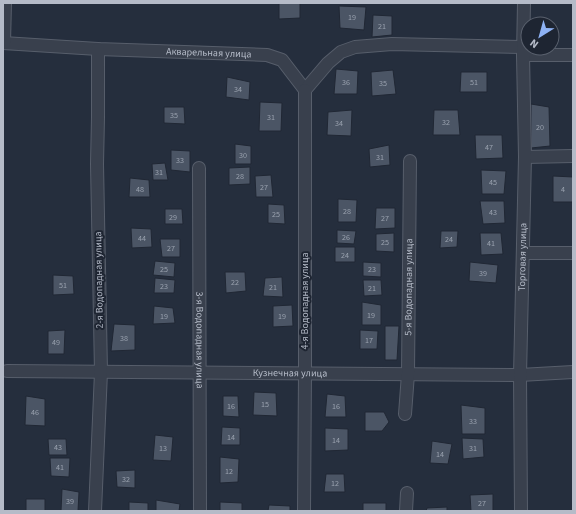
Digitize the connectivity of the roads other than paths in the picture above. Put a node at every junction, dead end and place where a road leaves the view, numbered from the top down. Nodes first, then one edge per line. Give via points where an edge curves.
1 (5, 3) edge
2 (524, 3) edge
3 (524, 16) edge
4 (4, 43) edge
5 (98, 49) junction
6 (520, 51) edge
7 (560, 54) edge
8 (573, 55) edge
9 (523, 56) edge
10 (305, 90) junction
11 (573, 156) edge
12 (525, 157) junction
13 (410, 161) dead end
14 (199, 168) dead end
15 (523, 253) junction
16 (573, 253) edge
17 (7, 371) dead end
18 (101, 372) junction
19 (200, 372) junction
20 (573, 372) edge
21 (305, 373) junction
22 (408, 374) junction
23 (520, 375) junction
24 (405, 414) dead end
25 (407, 493) dead end
26 (95, 511) edge
27 (200, 511) edge
28 (304, 511) edge
29 (406, 511) edge
30 (521, 511) edge

1 - 4 street
2 - 3 street, Торговая улица
4 - 5 street, Акварельная улица
5 - 10 street, Акварельная улица via 267,55 282,60
5 - 18 street, 2-я Водопадная улица via 97,164
6 - 10 street via 392,44 355,47 341,52 328,63
7 - 8 street
9 - 12 street, Торговая улица
10 - 21 street, 4-я Водопадная улица
11 - 12 street
12 - 15 street, Торговая улица
13 - 22 street, 5-я Водопадная улица
14 - 19 street, 3-я Водопадная улица
15 - 16 street
15 - 23 street, Торговая улица
17 - 18 street, Кузнечная улица
18 - 19 street, Кузнечная улица
18 - 26 street, 2-я Водопадная улица
19 - 21 street, Кузнечная улица
19 - 27 street, 3-я Водопадная улица
20 - 23 street, Кузнечная улица
21 - 22 street, Кузнечная улица
21 - 28 street, 4-я Водопадная улица
22 - 23 street, Кузнечная улица
22 - 24 street, 5-я Водопадная улица
23 - 30 street, Торговая улица
25 - 29 street

